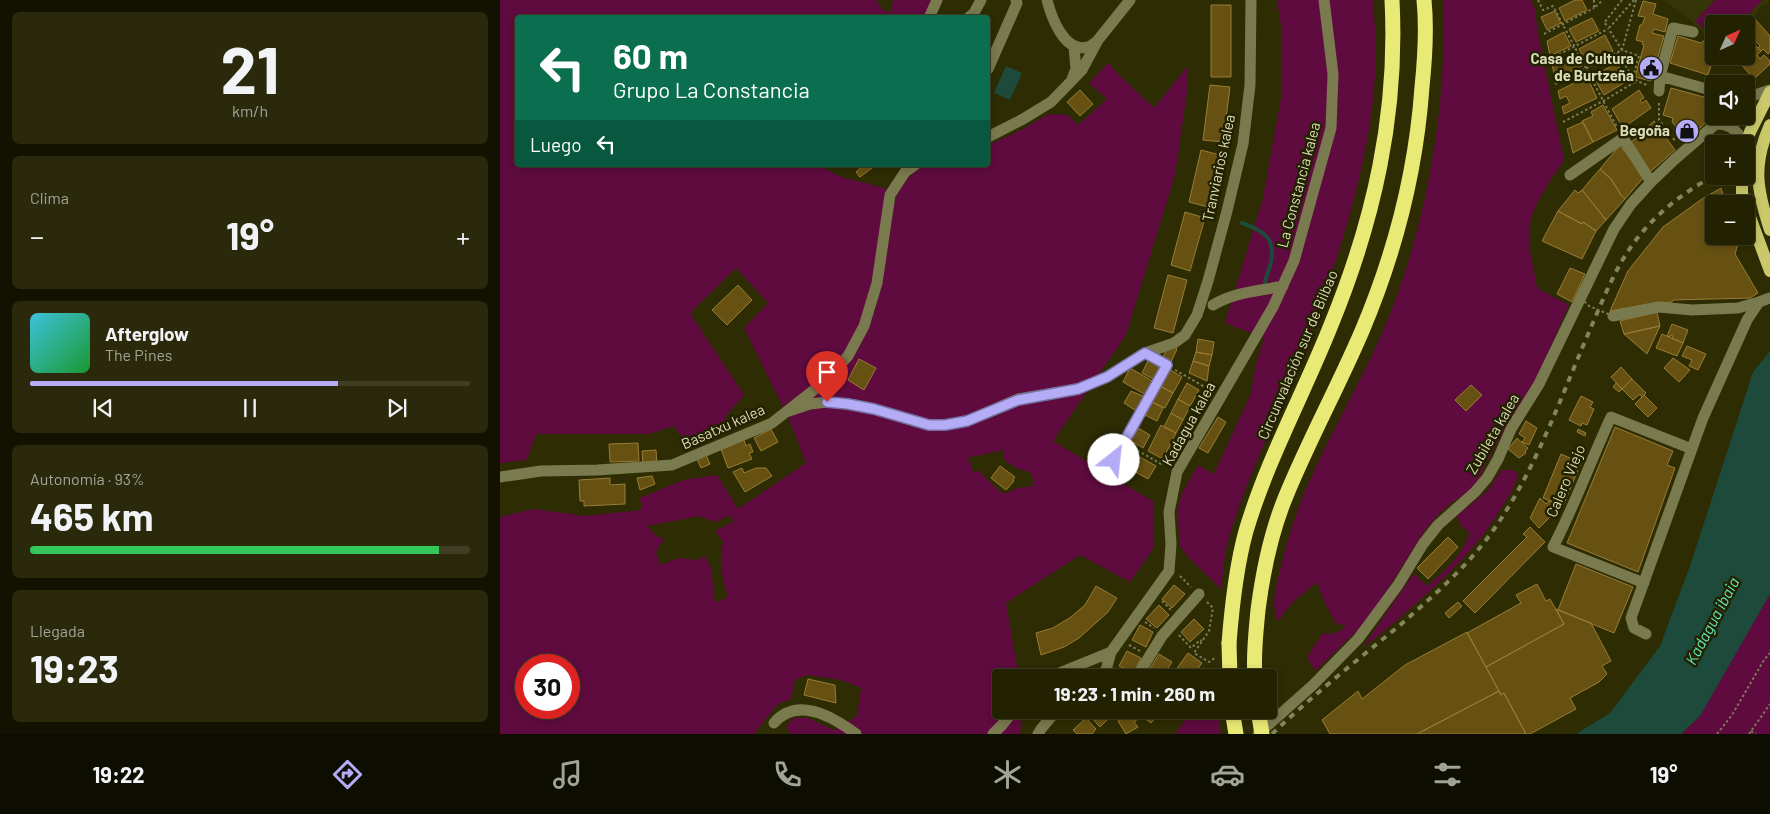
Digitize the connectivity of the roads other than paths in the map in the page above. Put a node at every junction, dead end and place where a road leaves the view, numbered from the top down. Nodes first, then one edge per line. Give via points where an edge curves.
1 (937, 0) edge
2 (981, 0) edge
3 (1016, 0) edge
4 (1047, 0) edge
5 (1130, 0) edge
6 (1251, 0) edge
7 (1324, 0) edge
8 (1392, 0) edge
9 (1424, 0) edge
10 (930, 15) edge
11 (972, 15) edge
12 (1694, 32) dead end
13 (1098, 40) junction
14 (1074, 47) junction
15 (990, 64) edge
16 (1660, 76) junction
17 (1072, 80) junction
18 (1705, 88) edge
19 (1659, 91) road end
20 (1770, 91) edge
21 (1755, 95) edge
22 (1715, 125) edge
23 (1729, 125) edge
24 (1735, 125) edge
25 (1735, 129) junction
26 (1768, 130) edge
27 (1739, 135) edge
28 (1749, 135) edge
29 (990, 136) edge
30 (911, 167) edge
31 (1570, 175) dead end
32 (1651, 182) junction
33 (1755, 230) edge
34 (1770, 230) edge
35 (1770, 271) edge
36 (1283, 286) junction
37 (1765, 300) edge
38 (1213, 305) dead end
39 (1612, 316) road end
40 (1145, 353) junction
41 (786, 412) junction
42 (1692, 449) junction
43 (1114, 460) dead end
44 (500, 477) edge
45 (1644, 583) junction
46 (1198, 594) road end
47 (1646, 634) dead end
48 (1110, 652) junction
49 (1069, 669) edge
50 (1107, 669) edge
51 (1142, 669) edge
52 (1229, 669) edge
53 (1255, 669) edge
54 (1007, 719) edge
55 (1049, 719) edge
56 (1234, 719) edge
57 (1260, 719) edge
58 (774, 723) dead end
59 (856, 734) edge
60 (993, 734) edge
61 (1038, 734) edge
62 (1236, 734) edge
63 (1258, 734) edge
64 (1262, 734) edge

1 - 10 street
2 - 11 street
3 - 15 street
4 - 14 street via 1062,36
5 - 13 street
6 - 40 street, Tranviarios kalea via 1250,85 1243,144 1208,281 1197,315 1185,335 1174,343
7 - 36 street, La Constancia kalea via 1333,74 1331,128 1294,261
8 - 52 highway, Circunvalación sur de Bilbao, bridge via 1392,77 1383,152 1368,223 1331,325 1260,489 1246,531 1237,567 1226,648
9 - 53 highway via 1425,52 1420,113 1398,231 1367,318 1285,497 1262,580
12 - 16 street via 1673,28
13 - 14 street via 1087,48
13 - 17 street via 1082,70
14 - 17 street via 1076,69
16 - 18 street
16 - 19 street
17 - 29 street via 1051,102
20 - 21 street
20 - 28 main road
22 - 32 street, Zubileta kalea
23 - 25 street
24 - 25 street
25 - 27 street
26 - 34 main road via 1759,158 1757,178
30 - 41 street, Basatxu kalea via 890,195 876,283 864,326 848,356 824,382
31 - 32 street via 1623,138
32 - 63 street, Zubileta kalea via 1614,229 1539,384 1511,429 1487,478 1438,525 1358,639
33 - 35 main road
36 - 38 street via 1237,294
36 - 48 street, Kadagua kalea via 1177,472 1169,512 1169,570
37 - 39 street via 1738,308 1692,310 1659,307
37 - 42 street via 1746,320
40 - 41 street via 1107,377 1078,389 1018,400 967,421 945,425 929,425 874,409 827,402
40 - 43 street via 1167,365
41 - 44 street, Basatxu kalea via 772,423 672,465
42 - 45 street
42 - 45 street, Calero Viejo via 1611,417 1553,547
45 - 47 street via 1631,618 1634,628
46 - 51 street via 1162,636
48 - 49 street
48 - 50 street
54 - 60 street
55 - 61 street
56 - 62 highway
57 - 64 highway, bridge
58 - 59 street via 790,710 802,709 830,718

